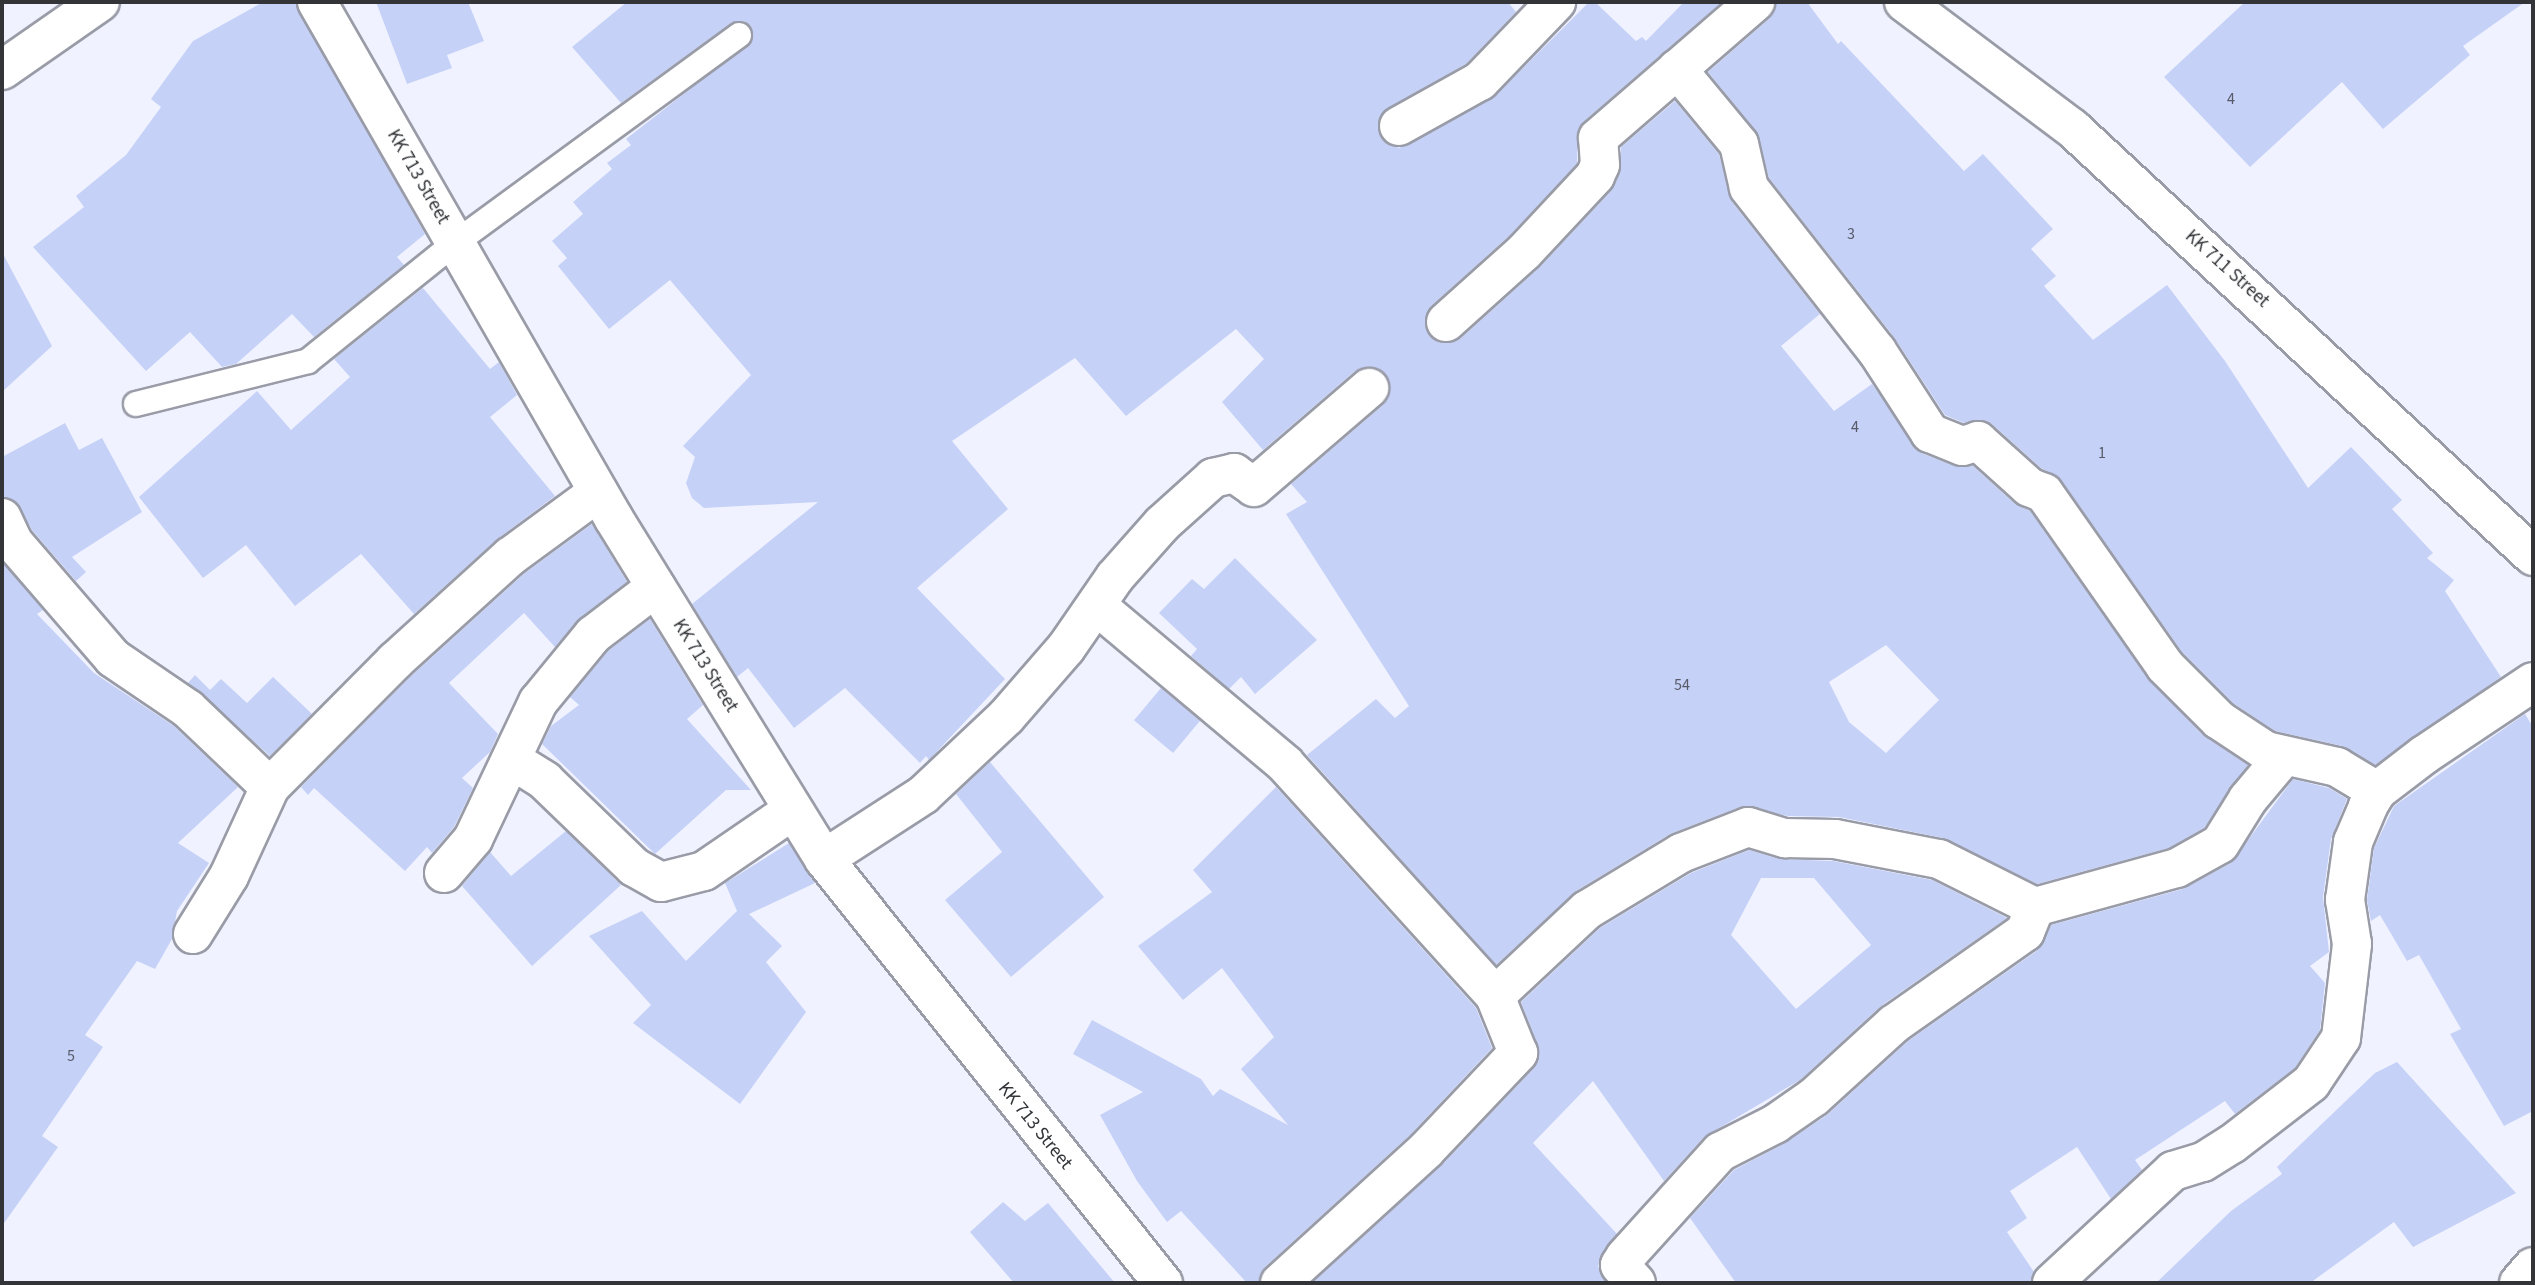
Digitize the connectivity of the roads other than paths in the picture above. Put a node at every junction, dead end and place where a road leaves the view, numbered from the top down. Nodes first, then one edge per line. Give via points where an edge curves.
1 (100, 2) edge
2 (317, 2) edge
3 (1556, 2) edge
4 (1755, 2) edge
5 (1904, 2) edge
6 (739, 35) dead end
7 (1677, 69) junction
8 (2, 70) edge
9 (1399, 126) dead end
10 (455, 243) junction
11 (1446, 322) dead end
12 (1369, 388) dead end
13 (136, 404) dead end
14 (598, 492) junction
15 (2, 518) edge
16 (2533, 556) edge
17 (656, 587) junction
18 (1097, 607) junction
19 (2533, 682) edge
20 (2284, 756) junction
21 (512, 760) junction
22 (270, 787) junction
23 (2376, 791) junction
24 (793, 810) junction
25 (824, 859) junction
26 (444, 873) dead end
27 (2035, 907) junction
28 (194, 934) dead end
29 (1495, 996) junction
30 (2533, 1267) edge
31 (1163, 1283) edge
32 (1280, 1283) edge
33 (1636, 1283) edge
34 (2052, 1283) edge
35 (2519, 1283) edge

1 - 8 street
2 - 10 street, KK 713 Street
3 - 9 street via 1480,81
4 - 7 street
5 - 16 street, KK 711 Street via 2072,128
6 - 10 lane
7 - 11 street via 1598,138 1600,165 1595,176 1524,252
7 - 20 street via 1739,144 1749,188 1877,351 1930,433 1962,446 1978,441 2043,493 2165,666 2219,720 2266,751
10 - 13 lane via 308,361
10 - 14 street, KK 713 Street
12 - 18 street via 1254,487 1234,473 1213,478 1162,524 1115,577
14 - 17 street, KK 713 Street
14 - 22 street via 482,582 395,661
15 - 22 street via 13,542 113,658 188,709
17 - 21 street via 593,635 538,702
17 - 24 street, KK 713 Street
18 - 25 street via 1006,717 923,795
18 - 29 street via 1285,764
19 - 23 street
20 - 23 street via 2337,767
20 - 27 street via 2248,799 2220,844 2176,868
21 - 24 street via 545,780 634,867 661,882 704,871
21 - 26 street via 473,839
22 - 28 street via 229,876
23 - 34 street via 2353,842 2349,869 2345,901 2352,944 2341,1038 2311,1083 2203,1163 2173,1171
24 - 25 street, KK 713 Street
25 - 31 street, KK 713 Street
27 - 29 street via 1939,859 1835,839 1785,838 1748,827 1681,853 1587,910
27 - 33 street via 2025,933 1894,1024 1814,1097 1775,1124 1720,1152 1625,1257 1620,1265
29 - 32 street via 1518,1053 1426,1150
30 - 35 street

